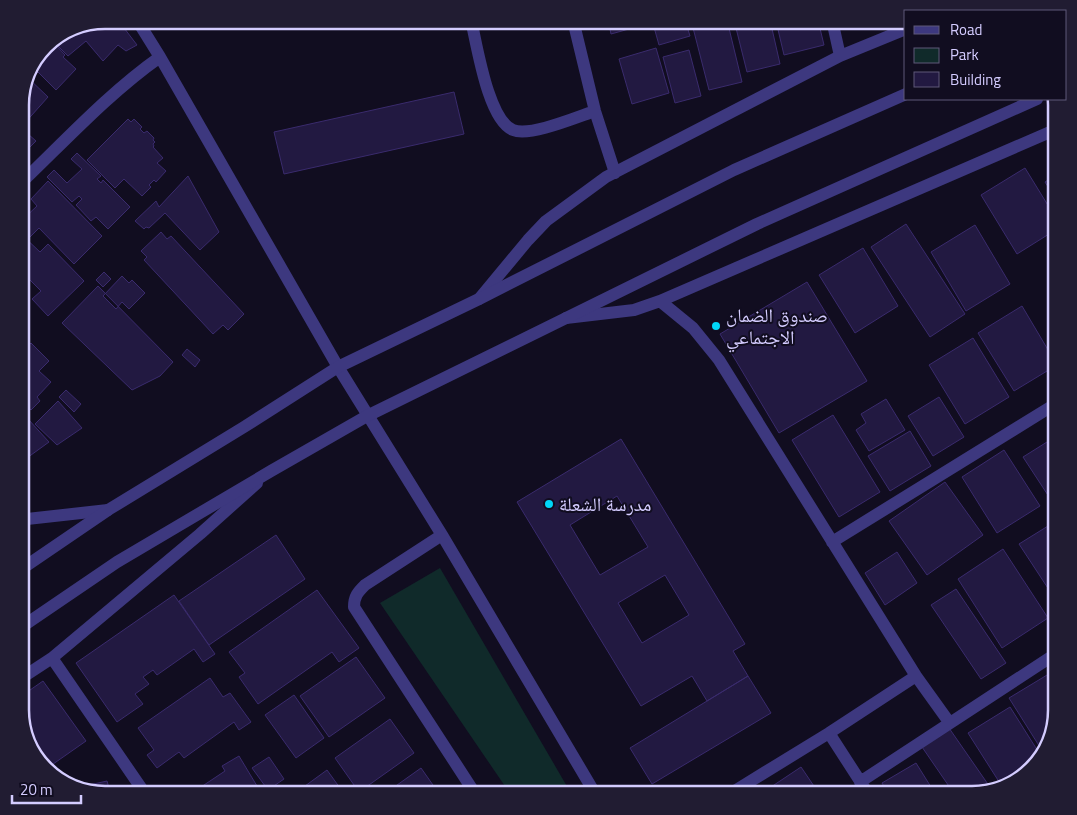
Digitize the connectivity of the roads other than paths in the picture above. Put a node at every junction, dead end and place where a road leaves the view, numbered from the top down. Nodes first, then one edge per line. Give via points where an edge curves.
1 (143, 29) edge
2 (473, 29) edge
3 (575, 29) edge
4 (834, 29) edge
5 (904, 30) edge
6 (840, 56) junction
7 (160, 57) junction
8 (904, 95) edge
9 (1035, 100) edge
10 (595, 111) junction
11 (1048, 133) edge
12 (615, 173) junction
13 (29, 175) edge
14 (479, 299) junction
15 (660, 301) junction
16 (564, 318) junction
17 (338, 367) junction
18 (1048, 409) edge
19 (367, 416) junction
20 (271, 471) junction
21 (108, 510) junction
22 (29, 520) edge
23 (442, 536) junction
24 (832, 542) junction
25 (29, 564) edge
26 (29, 622) edge
27 (52, 658) junction
28 (1048, 659) edge
29 (29, 673) edge
30 (916, 676) junction
31 (949, 722) junction
32 (829, 733) junction
33 (860, 782) junction
34 (140, 786) edge
35 (470, 786) edge
36 (591, 786) edge
37 (743, 786) edge
38 (863, 786) edge

1 - 7 street
2 - 10 street via 491,101 499,118 513,130 548,128
3 - 10 street
4 - 6 street
5 - 6 street
6 - 12 street
7 - 13 street via 117,91
7 - 17 street
8 - 14 street via 734,170
9 - 16 street via 757,224
10 - 12 street
11 - 15 street
12 - 14 street via 546,221
14 - 17 street
15 - 16 street via 634,310
15 - 24 street via 693,328 719,360
16 - 19 street
17 - 19 street
17 - 21 street
18 - 24 street
19 - 20 street
19 - 23 street
20 - 26 street via 117,562
20 - 27 street
21 - 22 street
21 - 25 street
23 - 35 street via 366,585 357,593 354,607
23 - 36 street
24 - 30 street
27 - 29 street
27 - 34 street
28 - 31 street
30 - 31 street
30 - 32 street
31 - 33 street
32 - 33 street
32 - 37 street
33 - 38 street

